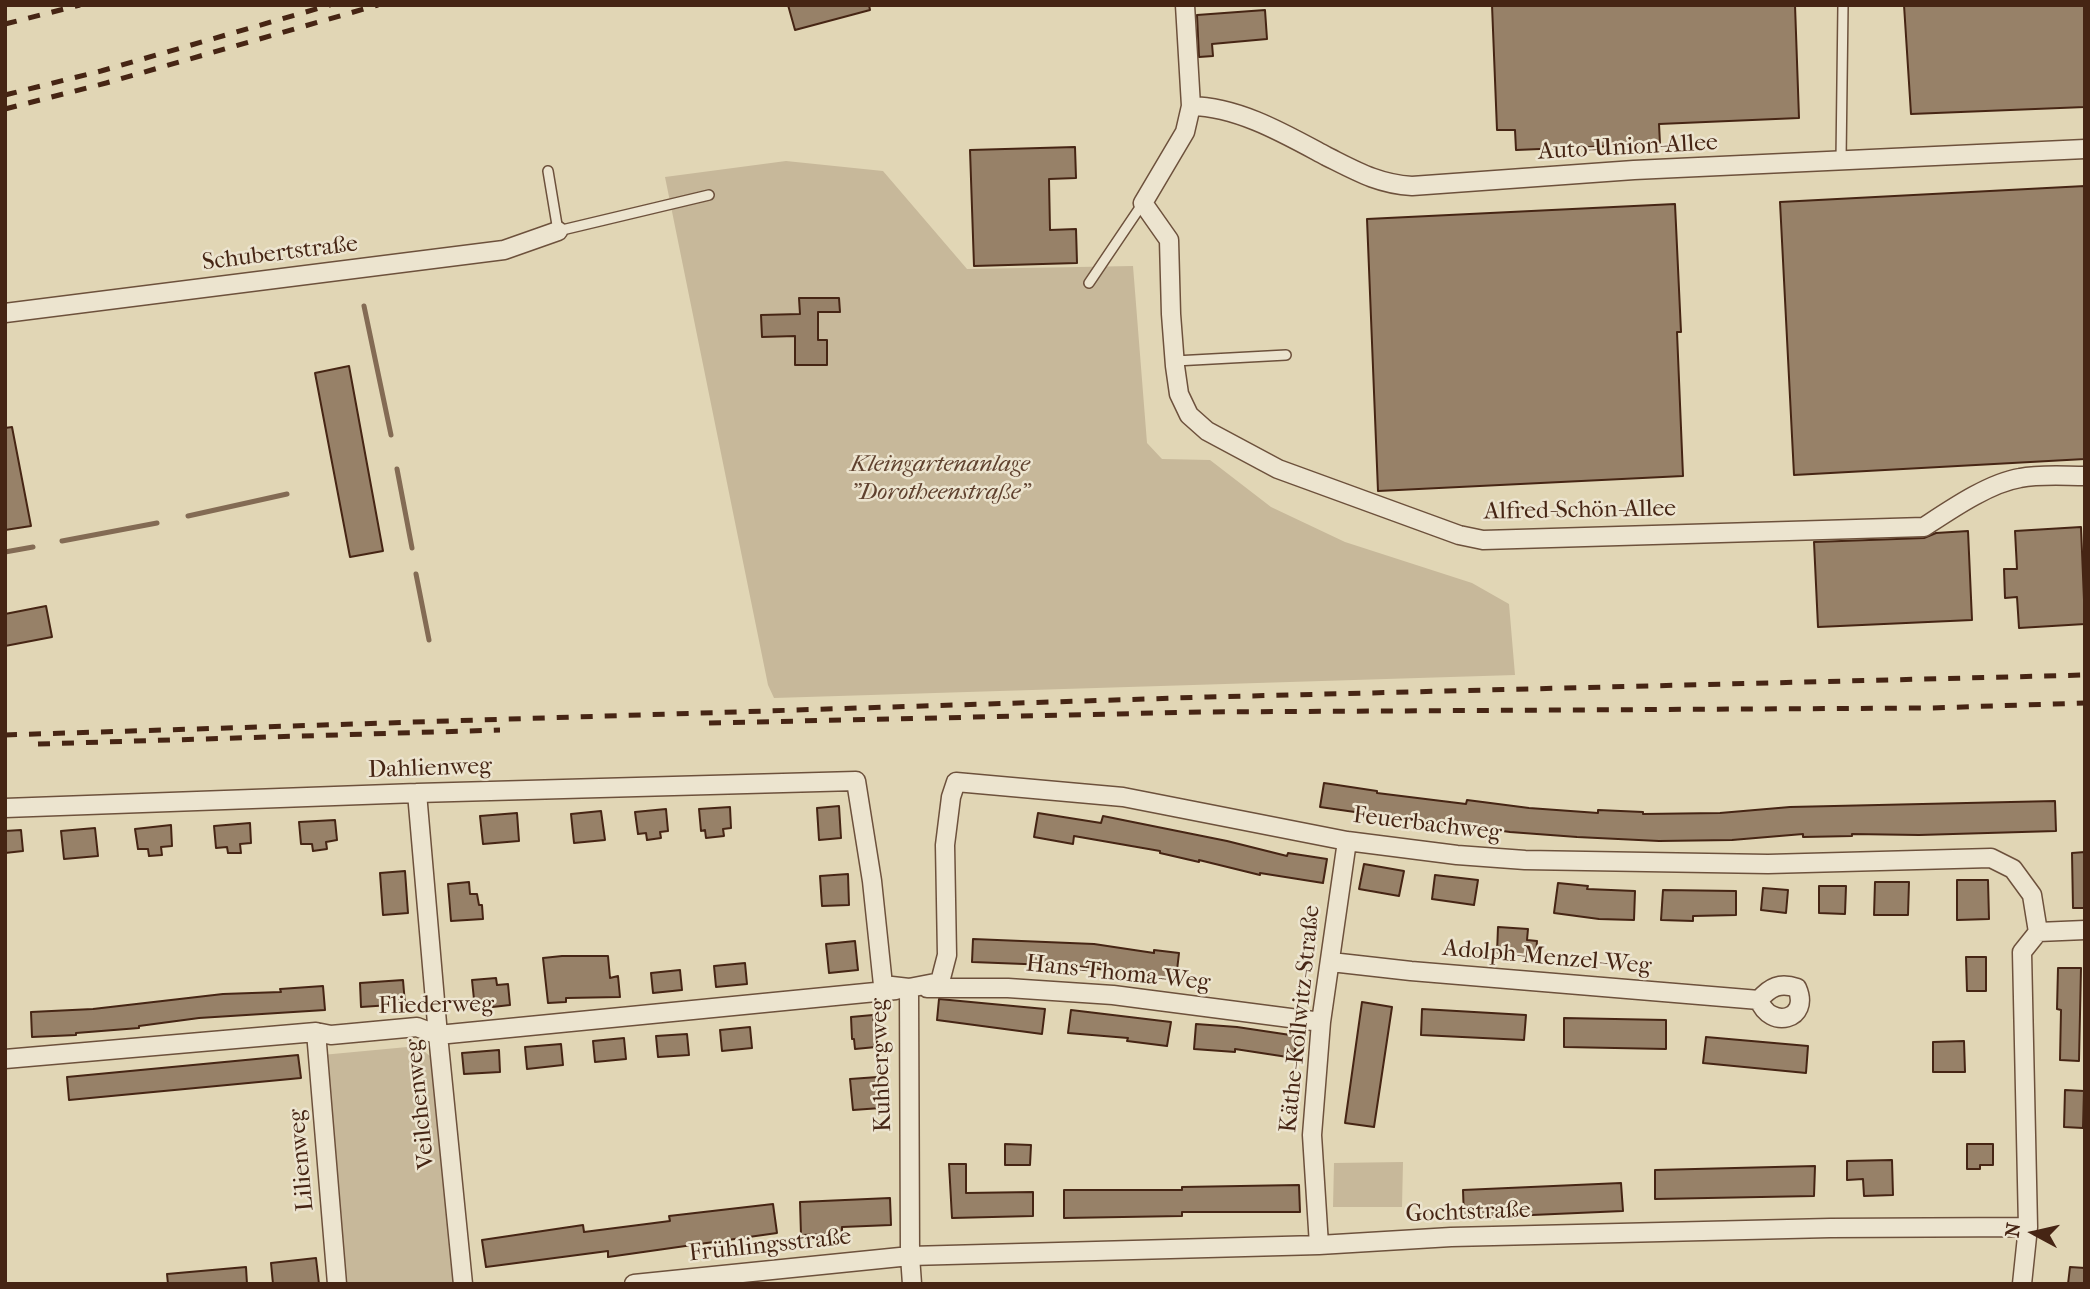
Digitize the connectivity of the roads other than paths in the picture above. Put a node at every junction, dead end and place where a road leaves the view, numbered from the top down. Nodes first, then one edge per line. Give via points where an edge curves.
1 (1185, 5) edge
2 (1843, 5) edge
3 (1191, 106) junction
4 (2085, 149) edge
5 (1841, 160) junction
6 (548, 171) dead end
7 (709, 195) dead end
8 (1143, 203) junction
9 (558, 231) junction
10 (1089, 283) dead end
11 (5, 313) edge
12 (1286, 355) dead end
13 (1175, 361) junction
14 (2085, 476) edge
15 (856, 781) joint
16 (417, 793) junction
17 (5, 808) edge
18 (1347, 841) junction
19 (2085, 930) edge
20 (2038, 932) junction
21 (1331, 962) junction
22 (909, 988) junction
23 (1759, 1000) dead end
24 (1321, 1022) junction
25 (316, 1032) junction
26 (438, 1035) junction
27 (5, 1059) edge
28 (2028, 1227) junction
29 (1319, 1245) junction
30 (910, 1256) junction
31 (337, 1284) edge
32 (463, 1284) edge
33 (634, 1284) edge
34 (912, 1284) edge
35 (2022, 1284) edge

1 - 3 street
2 - 5 lane
3 - 5 street, Auto-Union-Allee via 1243,117 1392,185
3 - 8 street via 1185,132
4 - 5 street, Auto-Union-Allee
6 - 9 lane
7 - 9 lane
8 - 10 lane
8 - 13 street, Alfred-Schön-Allee via 1169,240
9 - 11 street, Schubertstraße via 504,250
12 - 13 lane
13 - 14 street, Alfred-Schön-Allee via 1189,415 1206,431 1278,469 1483,540 1924,527 1957,506 2019,478
15 - 16 street, Dahlienweg
15 - 22 street, Kuhbergweg via 883,985
16 - 17 street, Dahlienweg
16 - 26 street, Veilchenweg
18 - 20 street, Feuerbachweg via 1525,860 1768,864 1991,858 2013,869 2032,895
18 - 21 street, Käthe-Kollwitz-Straße
18 - 22 street, Feuerbachweg via 1124,797 956,782 945,845 947,955 940,982
19 - 20 street
20 - 28 street via 2022,952
21 - 23 street, Adolph-Menzel-Weg
21 - 24 street, Käthe-Kollwitz-Straße
22 - 24 street, Hans-Thoma-Weg via 1113,995
22 - 26 street, Fliederweg
22 - 30 street, Kuhbergweg
24 - 29 street, Käthe-Kollwitz-Straße via 1312,1135
25 - 26 street, Fliederweg via 331,1035 416,1027
25 - 27 street, Fliederweg
25 - 31 street, Lilienweg
26 - 32 street, Veilchenweg
28 - 29 street, Gochtstraße via 1451,1237
28 - 35 street
29 - 30 street, Gochtstraße
30 - 33 street, Frühlingsstraße
30 - 34 street, Kuhbergweg

